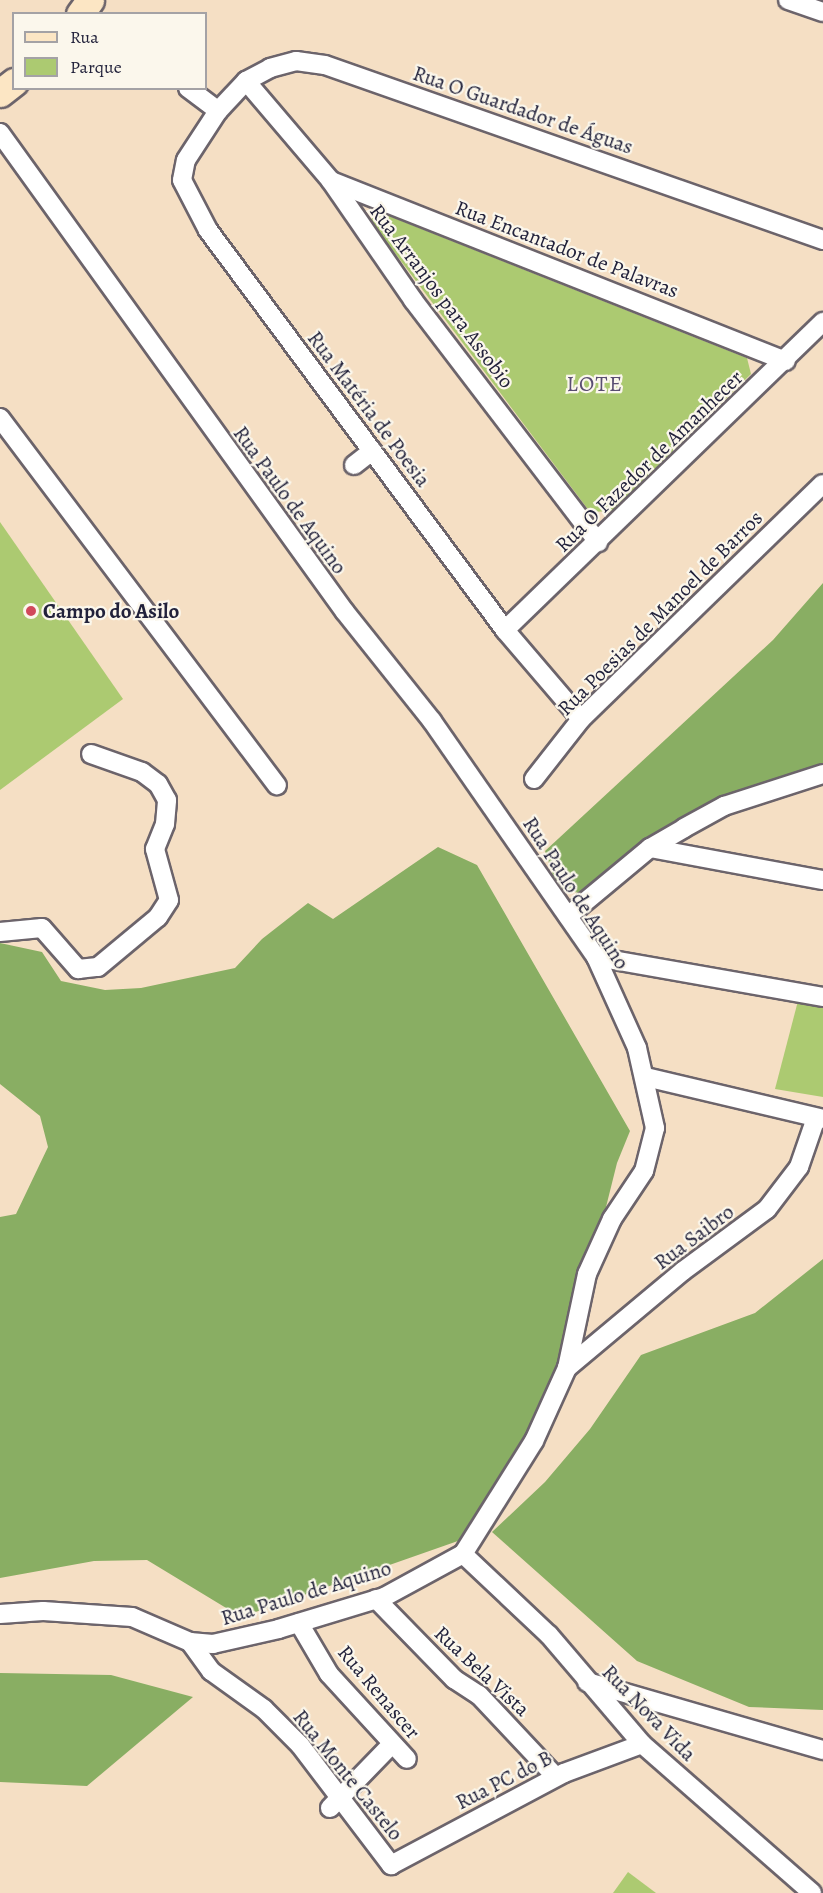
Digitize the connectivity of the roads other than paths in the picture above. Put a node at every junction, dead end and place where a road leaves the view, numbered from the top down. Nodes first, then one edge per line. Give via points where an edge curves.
1 (788, 0) edge
2 (823, 12) edge
3 (246, 81) junction
4 (12, 84) edge
5 (191, 90) edge
6 (0, 93) edge
7 (218, 111) junction
8 (0, 133) edge
9 (331, 181) junction
10 (823, 240) edge
11 (823, 322) edge
12 (786, 361) junction
13 (0, 418) edge
14 (372, 451) junction
15 (354, 465) dead end
16 (823, 484) edge
17 (598, 542) junction
18 (505, 630) junction
19 (581, 719) junction
20 (91, 754) dead end
21 (823, 774) edge
22 (534, 780) dead end
23 (277, 784) dead end
24 (650, 848) junction
25 (823, 880) edge
26 (568, 916) junction
27 (0, 932) edge
28 (596, 957) junction
29 (823, 997) edge
30 (646, 1077) junction
31 (820, 1119) edge
32 (567, 1368) junction
33 (463, 1554) junction
34 (375, 1599) junction
35 (0, 1614) edge
36 (299, 1623) junction
37 (190, 1642) junction
38 (585, 1681) junction
39 (642, 1744) junction
40 (391, 1745) junction
41 (823, 1750) edge
42 (407, 1758) dead end
43 (556, 1777) junction
44 (336, 1803) junction
45 (391, 1865) joint
46 (812, 1893) edge

1 - 2 street
3 - 7 street, Rua O Guardador de Águas
3 - 9 street, Rua Arranjos para Assobio
3 - 10 street, Rua O Guardador de Águas via 270,68 296,61 325,64
4 - 6 main road
5 - 7 street
7 - 14 street, Rua Matéria de Poesia via 186,160 182,180 192,204
8 - 26 street, Rua Paulo de Aquino via 331,594 432,721
9 - 12 street, Rua Encantador de Palavras
9 - 17 street, Rua Arranjos para Assobio via 413,300
11 - 12 street, Rua O Fazedor de Amanhecer
12 - 17 street, Rua O Fazedor de Amanhecer
13 - 23 street
14 - 15 street
14 - 18 street, Rua Matéria de Poesia
16 - 19 street, Rua Poesias de Manoel de Barros
17 - 18 street, Rua O Fazedor de Amanhecer
18 - 19 street, Rua Matéria de Poesia
19 - 22 street, Rua Poesias de Manoel de Barros
20 - 27 street via 142,772 158,784 167,800 165,824 155,849 169,900 158,917 98,967 78,969 42,928
21 - 24 street via 724,806
24 - 25 street
24 - 26 street
26 - 28 street, Rua Paulo de Aquino
28 - 29 street
28 - 30 street, Rua Paulo de Aquino via 620,1006
30 - 31 street
30 - 32 street, Rua Paulo de Aquino via 655,1128 652,1150 644,1171 603,1237 587,1274
31 - 32 street, Rua Saibro via 799,1167 767,1209 682,1271
32 - 33 street, Rua Paulo de Aquino via 534,1441
33 - 34 street, Rua Paulo de Aquino
33 - 38 street, Rua Nova Vida via 549,1635
34 - 36 street, Rua Paulo de Aquino
34 - 43 street, Rua Bela Vista via 454,1678 479,1695
35 - 37 street, Rua Paulo de Aquino via 42,1611 132,1617
36 - 37 street, Rua Paulo de Aquino via 230,1642
36 - 40 street, Rua Renascer via 329,1674
37 - 44 street, Rua Monte Castelo via 211,1671 264,1709 300,1746
38 - 39 street, Rua Nova Vida
38 - 41 street
39 - 43 street, Rua PC do B
39 - 46 street, Rua Nova Vida
40 - 42 street, Rua Renascer
40 - 44 street
43 - 45 street, Rua PC do B
44 - 45 street, Rua Monte Castelo

